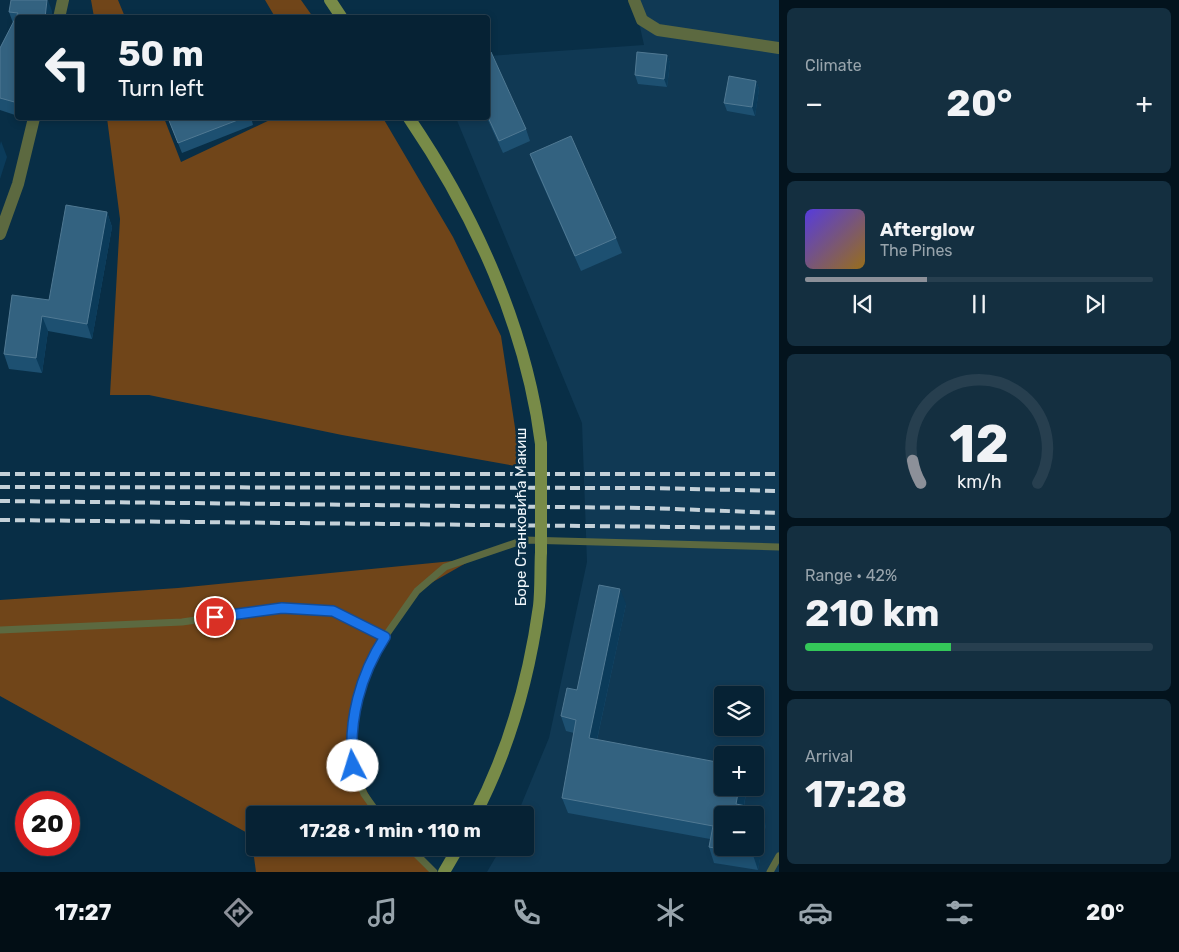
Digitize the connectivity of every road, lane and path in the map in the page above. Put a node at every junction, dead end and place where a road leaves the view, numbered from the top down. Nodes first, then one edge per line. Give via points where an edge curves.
1 (63, 0) edge
2 (330, 0) edge
3 (634, 0) edge
4 (60, 15) edge
5 (340, 15) edge
6 (779, 48) edge
7 (34, 120) edge
8 (410, 120) edge
9 (0, 234) edge
10 (779, 547) edge
11 (0, 630) edge
12 (385, 637) junction
13 (373, 806) edge
14 (479, 806) edge
15 (418, 856) edge
16 (453, 856) edge
17 (779, 856) edge
18 (434, 872) edge
19 (444, 872) edge
20 (770, 872) edge

1 - 4 street
2 - 5 main road
3 - 6 street via 642,20 658,30
7 - 9 street via 18,184
8 - 14 main road, Боре Станковића Макиш, bridge via 434,155 473,227 511,317 533,398 541,444 539,604 518,706 507,742
10 - 12 lane via 524,540 445,567 416,591
11 - 12 lane via 182,622 282,608 333,611
12 - 13 lane via 377,648 354,710 351,744 353,766
15 - 18 lane
16 - 19 main road
17 - 20 lane

